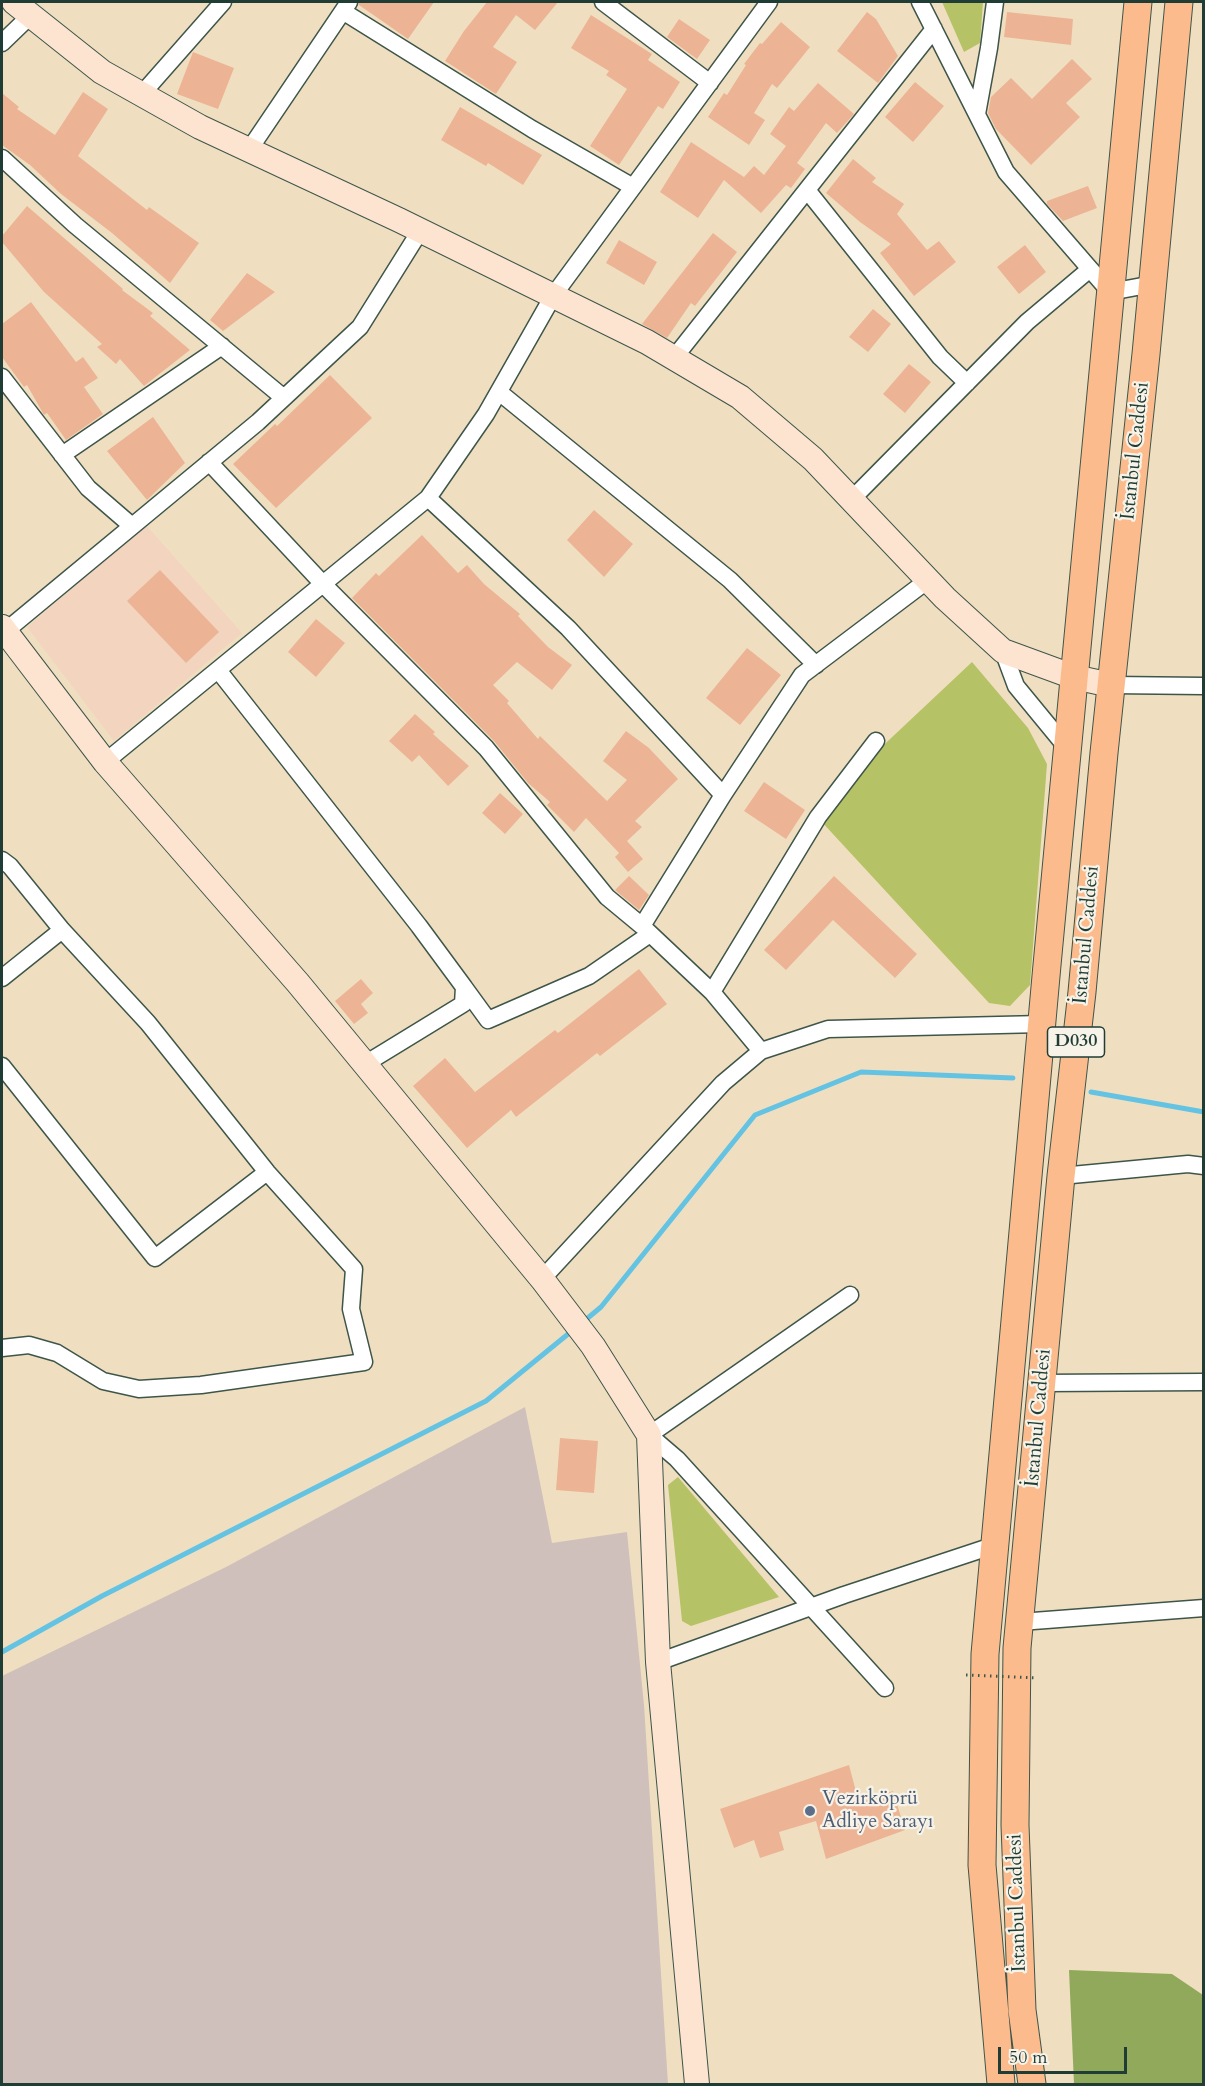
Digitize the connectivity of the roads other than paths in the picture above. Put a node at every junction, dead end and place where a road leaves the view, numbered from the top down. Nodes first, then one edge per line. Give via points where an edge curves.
1 (603, 2) edge
2 (769, 2) edge
3 (920, 2) edge
4 (994, 2) edge
5 (1138, 2) edge
6 (1179, 2) edge
7 (214, 6) edge
8 (346, 7) edge
9 (23, 8) edge
10 (934, 29) junction
11 (2, 43) edge
12 (710, 82) junction
13 (141, 95) junction
14 (977, 114) junction
15 (249, 150) junction
16 (2, 158) edge
17 (633, 188) junction
18 (807, 190) junction
19 (420, 231) junction
20 (1090, 269) junction
21 (1153, 284) junction
22 (1110, 292) junction
23 (553, 296) junction
24 (222, 346) junction
25 (674, 358) junction
26 (2, 377) edge
27 (968, 383) junction
28 (499, 392) junction
29 (284, 398) junction
30 (62, 455) junction
31 (209, 462) junction
32 (429, 498) junction
33 (852, 499) junction
34 (132, 526) junction
35 (928, 580) junction
36 (323, 584) junction
37 (3, 630) edge
38 (1003, 651) junction
39 (816, 665) junction
40 (219, 670) junction
41 (1074, 677) junction
42 (1111, 685) junction
43 (1203, 686) edge
44 (876, 741) dead end
45 (1067, 748) junction
46 (105, 762) junction
47 (723, 795) junction
48 (2, 860) edge
49 (62, 930) junction
50 (646, 930) junction
51 (2, 978) edge
52 (464, 987) junction
53 (712, 992) junction
54 (1042, 1024) junction
55 (761, 1051) junction
56 (365, 1064) junction
57 (2, 1066) edge
58 (1203, 1166) edge
59 (267, 1172) junction
60 (1061, 1176) junction
61 (548, 1287) junction
62 (850, 1295) dead end
63 (2, 1348) edge
64 (1203, 1382) edge
65 (1042, 1383) junction
66 (649, 1435) junction
67 (995, 1545) junction
68 (812, 1607) junction
69 (1203, 1608) edge
70 (1020, 1622) junction
71 (658, 1662) junction
72 (885, 1688) dead end
73 (698, 2085) edge
74 (1001, 2085) edge
75 (1032, 2085) edge

1 - 12 street
2 - 12 street
3 - 10 street
4 - 14 street
5 - 22 main road, İstanbul Caddesi / D030
6 - 21 main road, İstanbul Caddesi / D030
7 - 13 street
8 - 15 street
8 - 17 street via 532,129
9 - 11 street
9 - 13 street via 102,72
10 - 14 street
10 - 18 street
12 - 17 street
13 - 15 street
14 - 20 street via 1006,172
15 - 19 street
16 - 24 street via 75,225
17 - 23 street
18 - 25 street
18 - 27 street via 940,357
19 - 23 street
19 - 29 street via 360,327
20 - 22 street
20 - 27 street via 1027,322
21 - 22 street
21 - 42 main road, İstanbul Caddesi / D030
22 - 41 main road, İstanbul Caddesi / D030
23 - 25 street
23 - 28 street
24 - 29 street
24 - 30 street
25 - 33 street via 740,397 813,459
26 - 30 street
27 - 33 street
28 - 32 street
28 - 39 street via 730,580
29 - 31 street
30 - 34 street via 88,488
31 - 34 street
31 - 36 street
32 - 36 street
32 - 47 street via 568,627
33 - 35 street
34 - 37 street
35 - 38 street
35 - 39 street
36 - 40 street
36 - 50 street via 486,748 607,897
37 - 46 street
38 - 41 street
38 - 45 street via 1016,686
39 - 47 street via 802,675
40 - 46 street
40 - 52 street
41 - 42 street
41 - 45 main road, İstanbul Caddesi / D030
42 - 43 street
42 - 60 main road, İstanbul Caddesi / D030
44 - 53 street via 818,817
45 - 54 main road, İstanbul Caddesi / D030
46 - 56 street
47 - 50 street
48 - 49 street
49 - 51 street
49 - 59 street via 148,1023
50 - 52 street via 589,976 488,1020
50 - 53 street
52 - 56 street via 463,1004
53 - 55 street
54 - 55 street via 828,1029
54 - 67 main road, İstanbul Caddesi / D030
55 - 61 street via 723,1083
56 - 61 street
57 - 59 street via 155,1258
58 - 60 street via 1188,1164
59 - 63 street via 354,1269 351,1309 364,1362 201,1385 139,1389 103,1381 57,1353 29,1345
60 - 65 main road, İstanbul Caddesi / D030
61 - 66 street via 593,1346
62 - 66 street
64 - 65 street
65 - 70 main road, İstanbul Caddesi / D030
66 - 68 street via 677,1459
66 - 71 street
67 - 68 street
67 - 74 main road, İstanbul Caddesi / D030 via 985,1654 982,1865
68 - 71 street
68 - 72 street
69 - 70 street
70 - 75 main road, İstanbul Caddesi / D030 via 1015,1825 1022,2010
71 - 73 street

